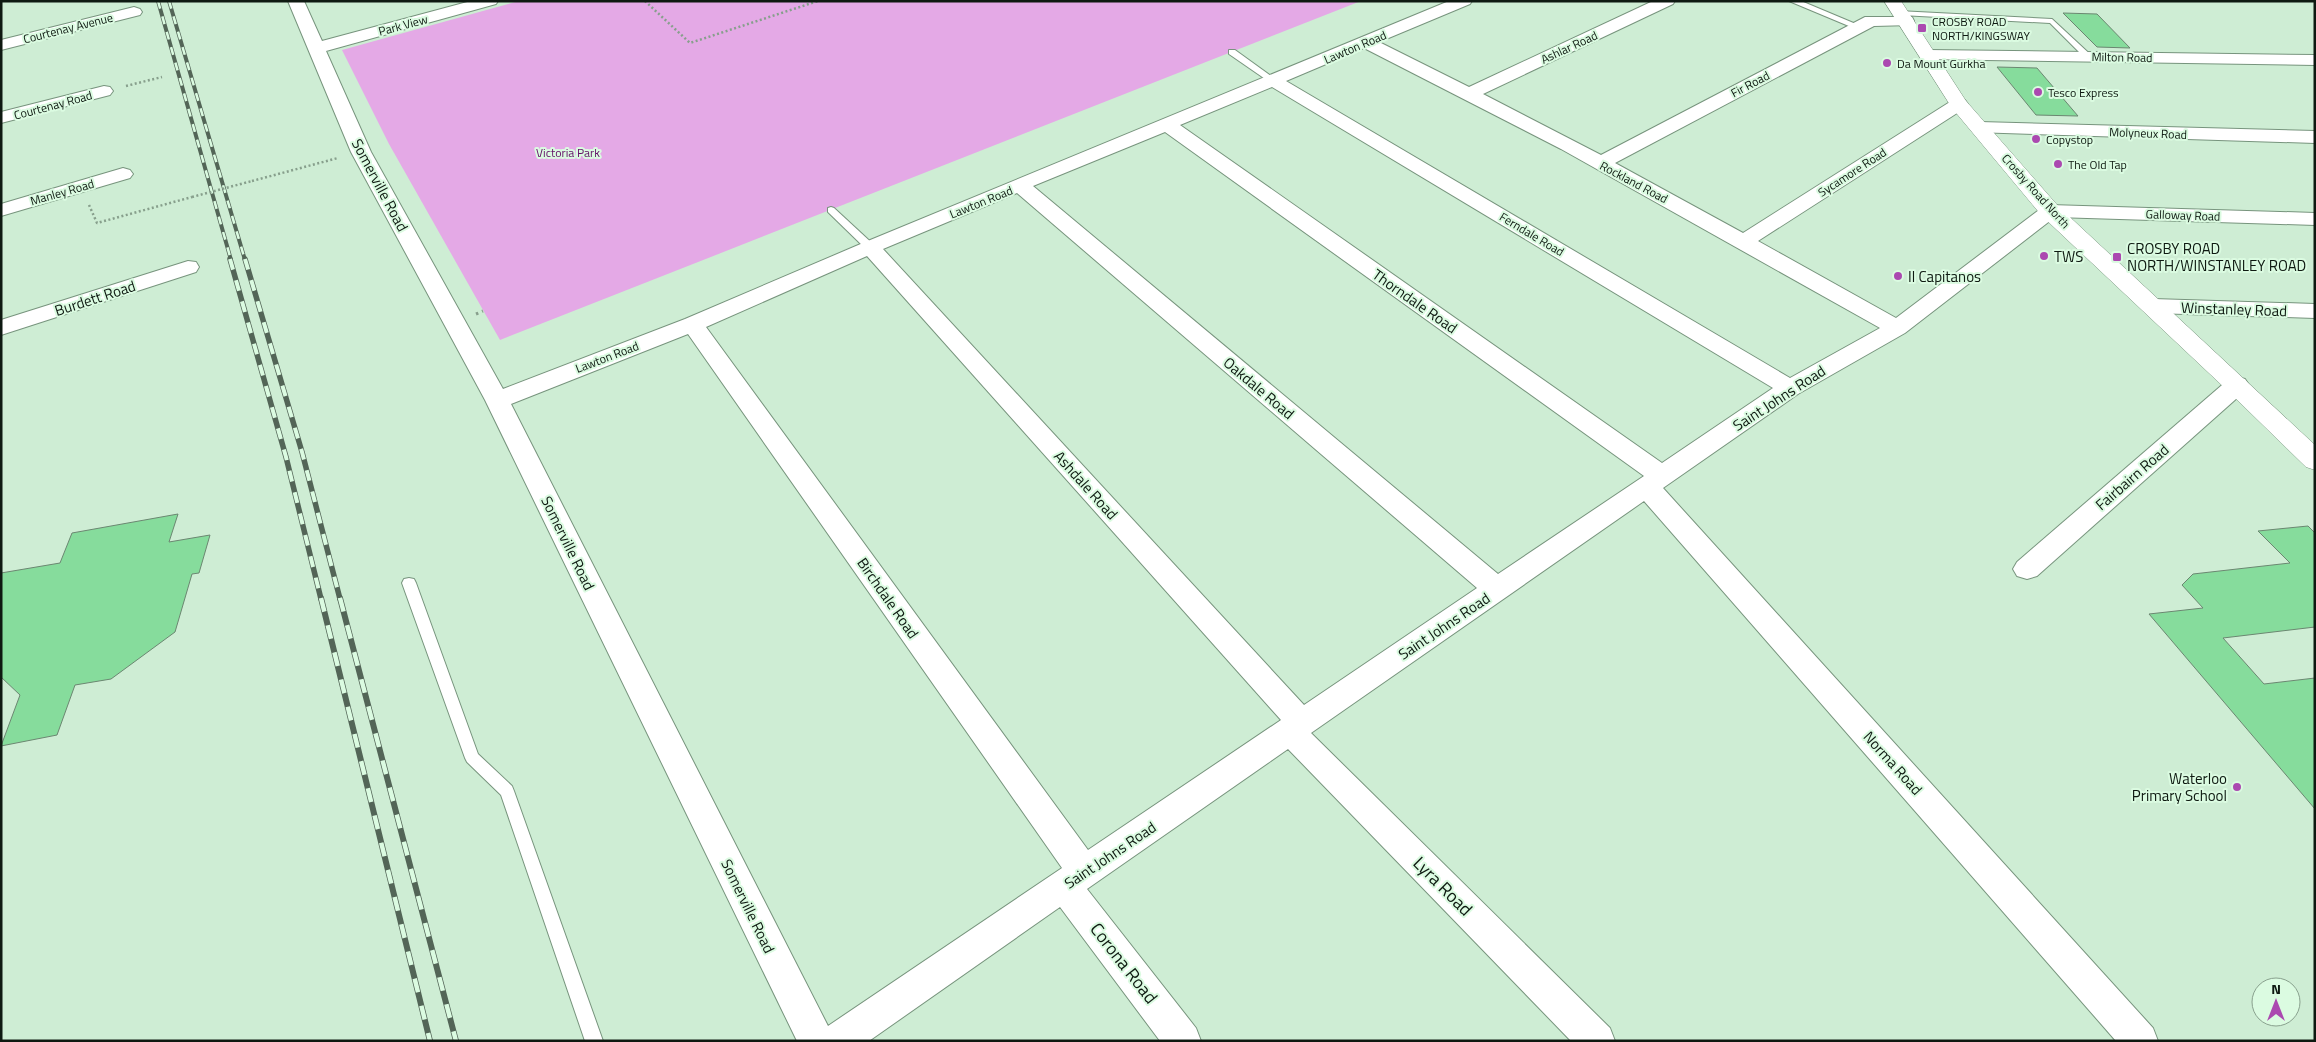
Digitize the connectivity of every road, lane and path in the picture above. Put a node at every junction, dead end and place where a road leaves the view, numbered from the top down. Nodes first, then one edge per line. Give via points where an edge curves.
1 (296, 1) edge
2 (490, 1) edge
3 (645, 1) edge
4 (818, 1) edge
5 (1464, 1) edge
6 (1667, 1) edge
7 (1793, 1) edge
8 (134, 12) dead end
9 (1900, 12) edge
10 (1858, 27) junction
11 (1367, 42) junction
12 (1, 45) edge
13 (316, 48) junction
14 (1232, 52) dead end
15 (1928, 55) junction
16 (2089, 57) junction
17 (2315, 60) edge
18 (162, 77) dead end
19 (1274, 81) junction
20 (104, 91) joint
21 (1472, 93) junction
22 (1959, 104) junction
23 (1, 118) edge
24 (1168, 125) junction
25 (1980, 128) junction
26 (2315, 137) edge
27 (361, 152) junction
28 (1599, 164) junction
29 (123, 174) dead end
30 (80, 186) junction
31 (1021, 186) junction
32 (1, 210) edge
33 (830, 210) dead end
34 (2050, 211) junction
35 (2315, 219) edge
36 (1744, 241) junction
37 (870, 247) junction
38 (188, 267) dead end
39 (2153, 306) junction
40 (2315, 312) edge
41 (693, 324) junction
42 (1, 328) edge
43 (1897, 328) junction
44 (2237, 386) junction
45 (1790, 388) junction
46 (497, 400) junction
47 (2311, 454) edge
48 (1654, 481) junction
49 (2027, 569) dead end
50 (409, 583) dead end
51 (1497, 589) junction
52 (1296, 727) junction
53 (1074, 879) junction
54 (594, 1041) edge
55 (816, 1041) edge
56 (836, 1041) edge
57 (1183, 1041) edge
58 (1597, 1041) edge
59 (2140, 1041) edge

1 - 13 street, Somerville Road
2 - 13 street, Park View
3 - 4 path via 690,43
5 - 11 street, Lawton Road
6 - 21 street, Ashlar Road
7 - 10 lane
8 - 12 street, Courtenay Avenue
9 - 10 street, Fir Road
9 - 15 highway, Crosby Road North
9 - 16 lane via 2052,20
10 - 28 street, Fir Road
11 - 19 street, Lawton Road
11 - 21 street, Rockland Road
13 - 27 street, Somerville Road
14 - 19 lane
15 - 16 street, Milton Road
15 - 22 highway, Crosby Road North
16 - 17 street, Milton Road
18 - 20 path
19 - 24 street, Lawton Road
19 - 45 street, Ferndale Road
20 - 23 street, Courtenay Road
21 - 28 street, Rockland Road
22 - 25 highway, Crosby Road North
22 - 36 street, Sycamore Road
24 - 31 street, Lawton Road
24 - 48 street, Thorndale Road
25 - 26 street, Molyneux Road
25 - 34 highway, Crosby Road North
27 - 30 path, bridge via 97,223
27 - 46 street, Somerville Road
28 - 36 street, Rockland Road
29 - 30 street, Manley Road
30 - 32 street, Manley Road
31 - 37 street, Lawton Road
31 - 51 street, Oakdale Road
33 - 37 lane
34 - 35 street, Galloway Road
34 - 39 highway, Crosby Road North
34 - 43 street, Saint Johns Road
36 - 43 street, Rockland Road
37 - 41 street, Lawton Road
37 - 52 street, Ashdale Road
38 - 42 street, Burdett Road
39 - 40 street, Winstanley Road
39 - 44 highway, Crosby Road North
41 - 46 street, Lawton Road
41 - 53 street, Birchdale Road
43 - 45 street, Saint Johns Road
44 - 47 highway, Crosby Road North
44 - 49 street, Fairbairn Road
45 - 48 street, Saint Johns Road
46 - 55 street, Somerville Road
48 - 51 street, Saint Johns Road
48 - 59 street, Norma Road
50 - 54 lane via 472,758 507,791
51 - 52 street, Saint Johns Road
52 - 53 street, Saint Johns Road
52 - 58 street, Lyra Road
53 - 56 street, Saint Johns Road
53 - 57 street, Corona Road

